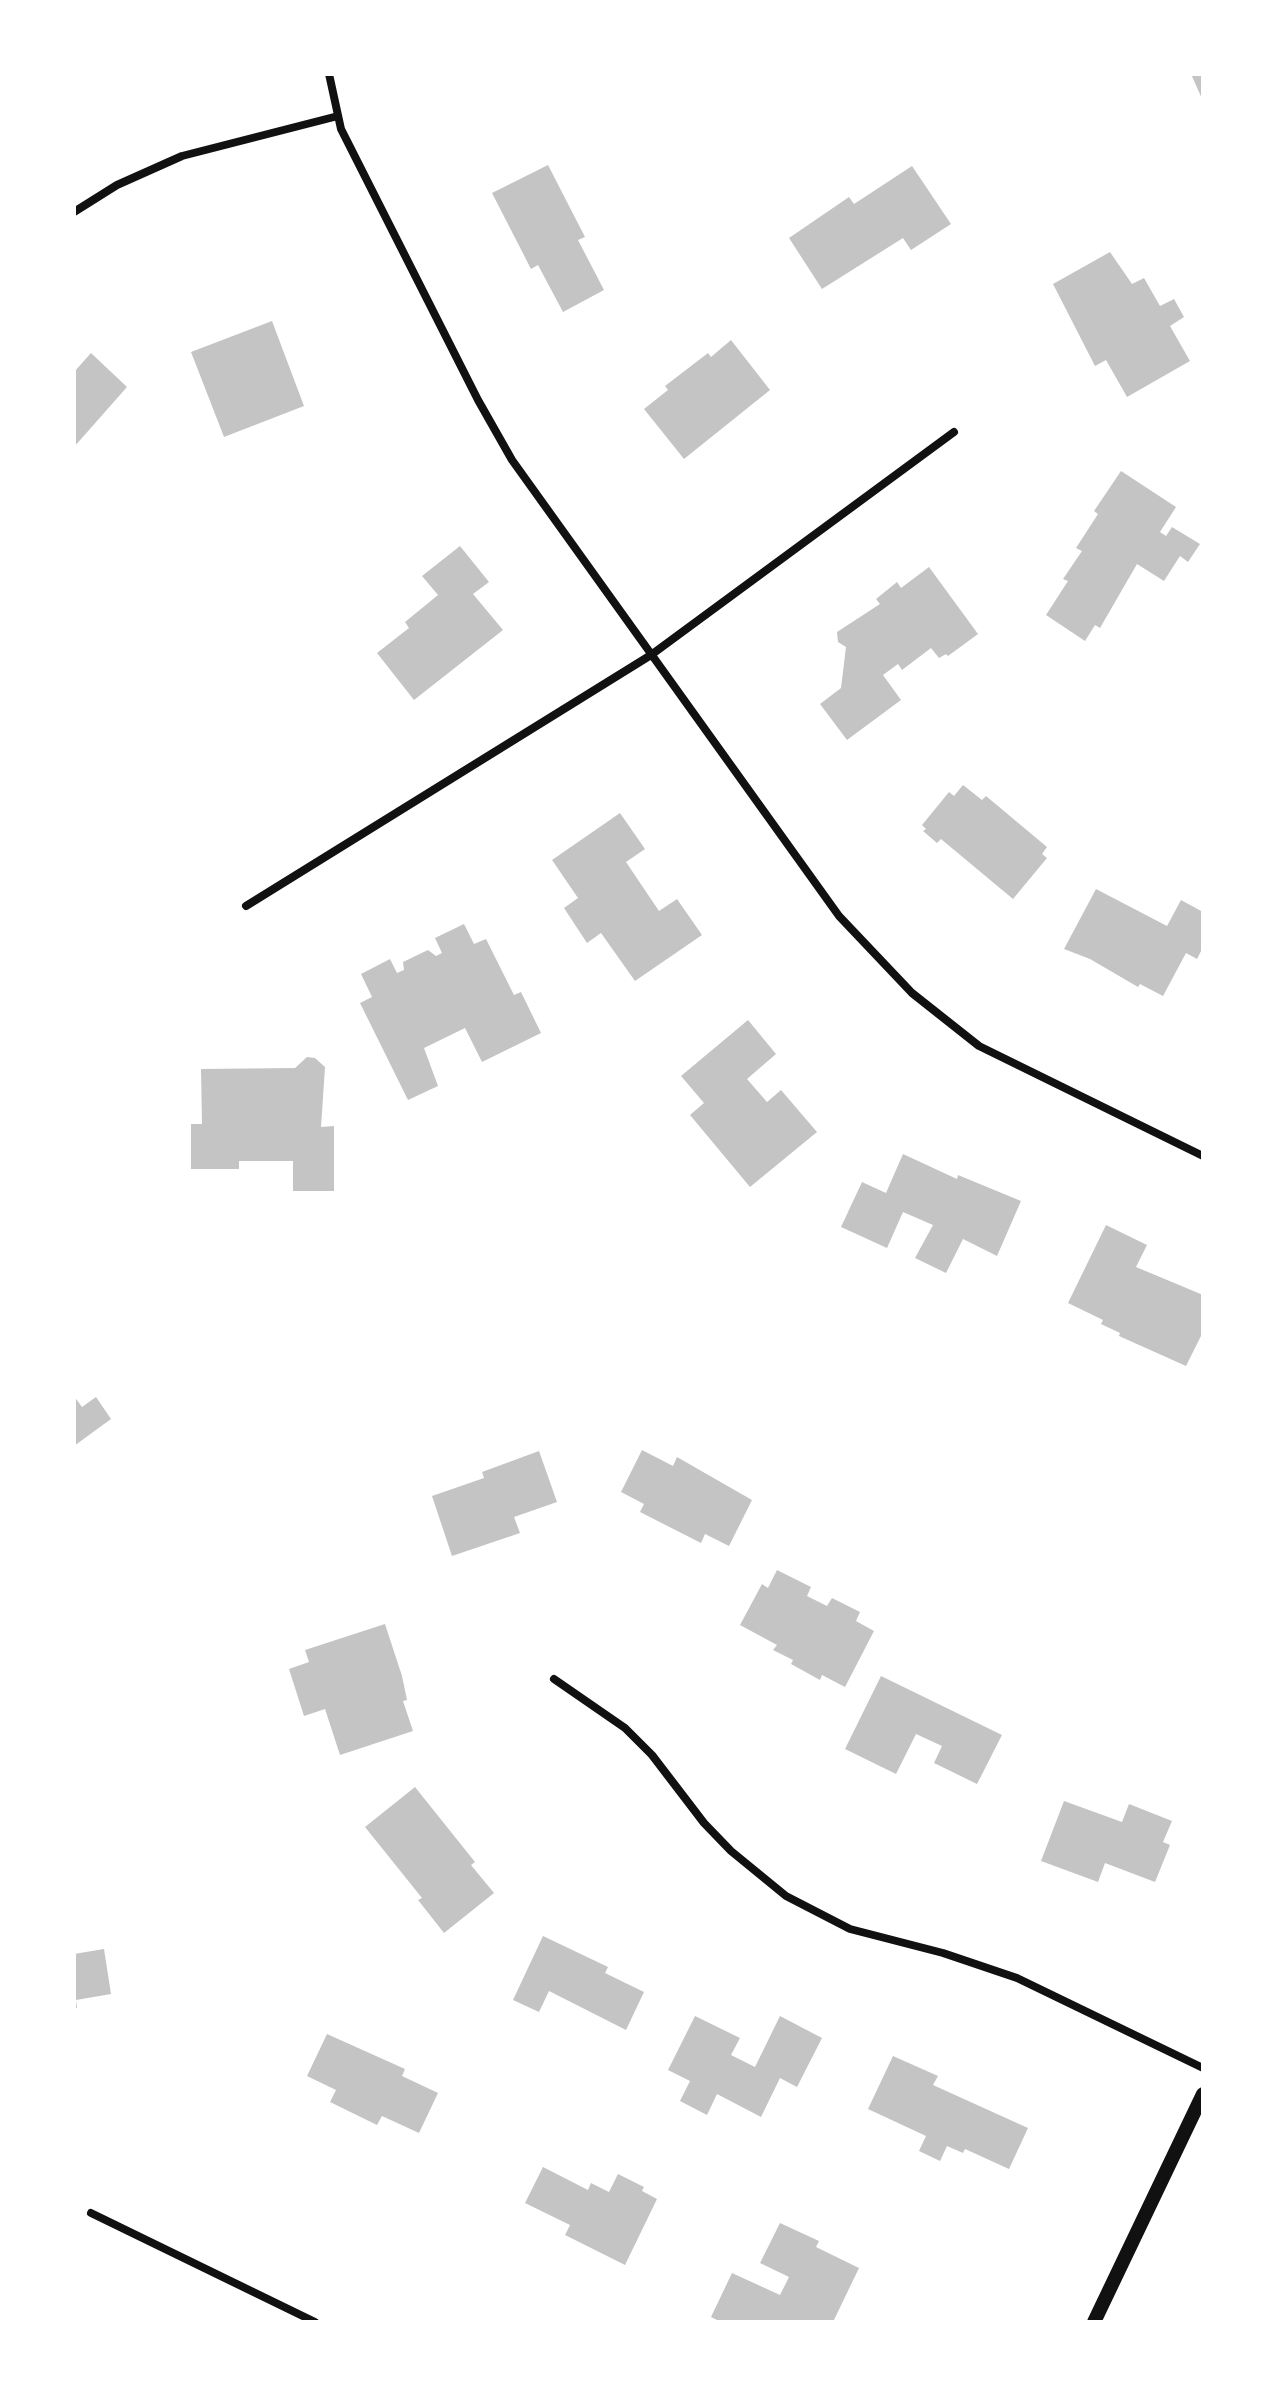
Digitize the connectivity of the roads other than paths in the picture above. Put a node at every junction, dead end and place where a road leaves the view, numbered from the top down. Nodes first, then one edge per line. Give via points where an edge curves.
1 (329, 74) edge
2 (338, 116) junction
3 (74, 212) edge
4 (954, 432) dead end
5 (651, 655) junction
6 (246, 906) dead end
7 (1203, 1156) edge
8 (554, 1679) dead end
9 (1203, 2068) edge
10 (1203, 2094) edge
11 (91, 2213) dead end
12 (315, 2322) edge
13 (1094, 2322) edge

1 - 2 street
2 - 3 street via 182,156 117,185
2 - 5 street via 512,460
4 - 5 street
5 - 6 street
5 - 7 street via 839,916 912,993 979,1046
8 - 9 street via 625,1728 704,1823 786,1896 858,1932 1017,1978
10 - 13 street
11 - 12 street

